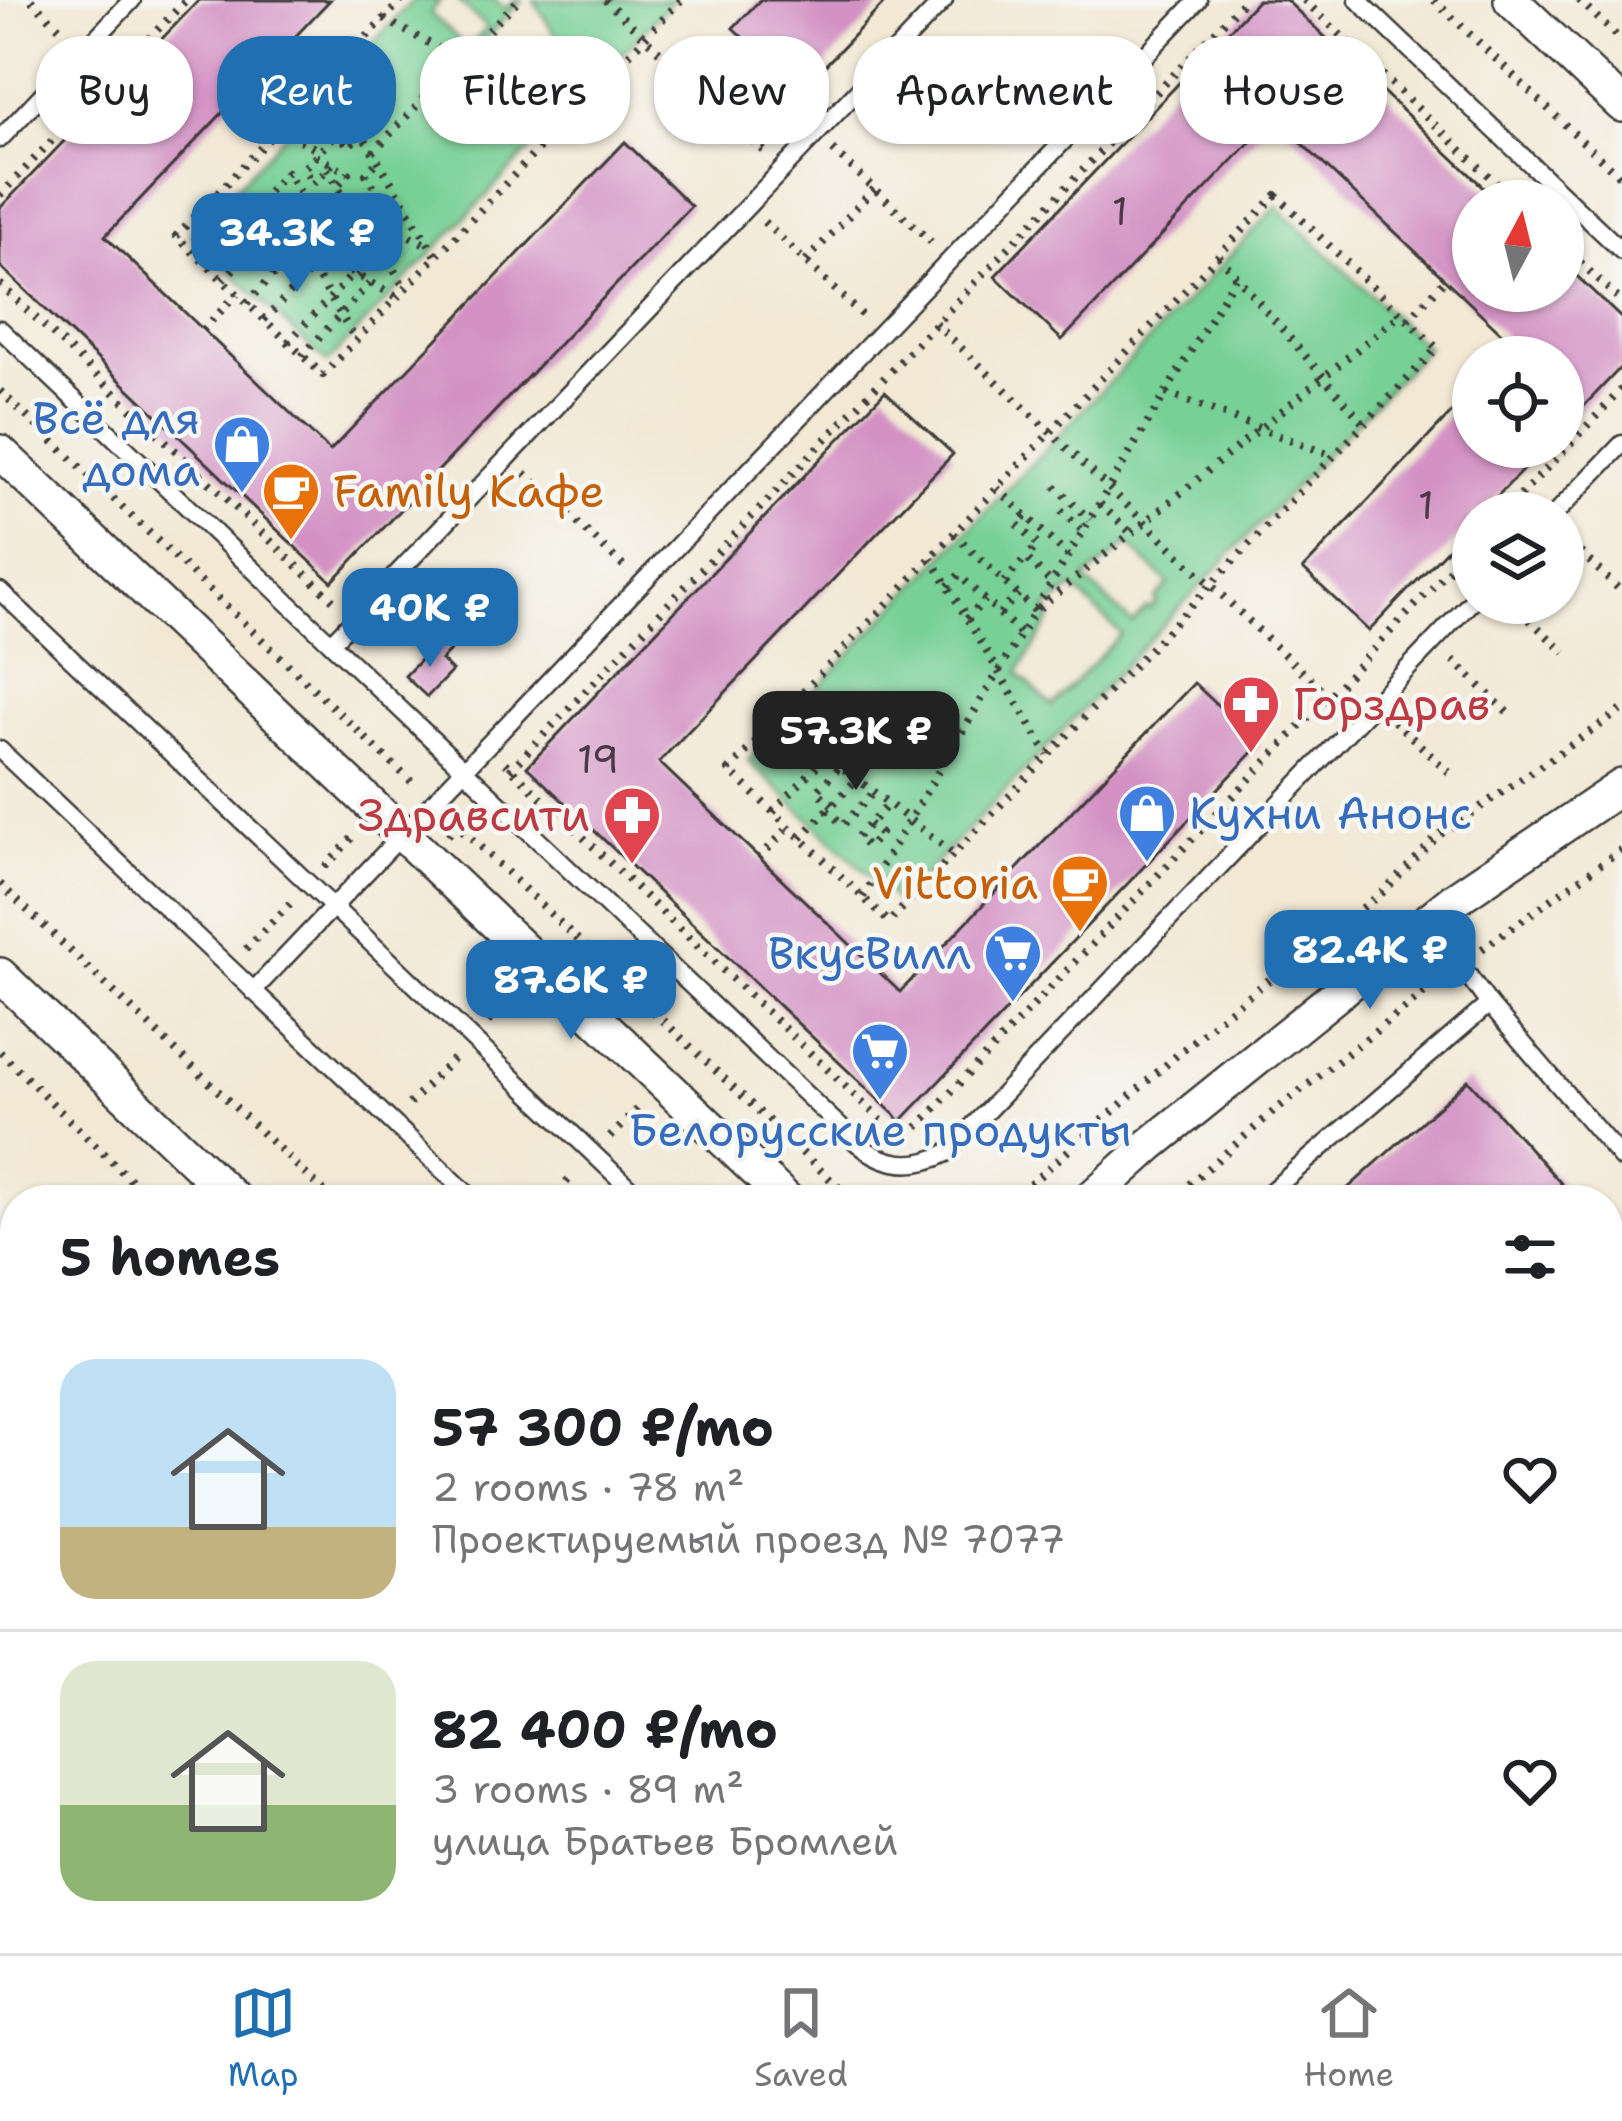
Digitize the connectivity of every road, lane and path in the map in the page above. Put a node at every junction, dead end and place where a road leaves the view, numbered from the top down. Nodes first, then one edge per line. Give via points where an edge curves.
1 (31, 0) edge
2 (132, 0) edge
3 (186, 0) edge
4 (402, 0) edge
5 (518, 0) edge
6 (605, 0) edge
7 (681, 0) edge
8 (944, 0) edge
9 (1198, 0) edge
10 (1245, 0) edge
11 (1304, 0) edge
12 (1358, 0) edge
13 (1433, 0) edge
14 (1511, 0) edge
15 (1579, 0) edge
16 (670, 4) edge
17 (384, 19) junction
18 (69, 36) edge
19 (97, 36) edge
20 (368, 36) edge
21 (484, 36) edge
22 (420, 38) edge
23 (645, 38) junction
24 (1622, 40) edge
25 (654, 47) edge
26 (630, 54) edge
27 (36, 101) edge
28 (1622, 105) edge
29 (420, 106) edge
30 (829, 120) edge
31 (0, 139) edge
32 (265, 144) edge
33 (302, 144) edge
34 (327, 144) edge
35 (369, 144) edge
36 (542, 144) edge
37 (806, 144) edge
38 (827, 144) edge
39 (318, 154) junction
40 (376, 156) junction
41 (329, 167) junction
42 (1622, 179) edge
43 (1493, 180) edge
44 (337, 186) junction
45 (874, 189) junction
46 (0, 195) edge
47 (213, 198) junction
48 (747, 206) junction
49 (312, 213) junction
50 (353, 216) junction
51 (287, 219) junction
52 (254, 220) junction
53 (385, 223) junction
54 (416, 224) junction
55 (271, 232) junction
56 (406, 234) junction
57 (370, 238) junction
58 (302, 246) junction
59 (382, 251) junction
60 (1622, 251) edge
61 (312, 252) junction
62 (433, 252) junction
63 (1219, 256) junction
64 (323, 258) junction
65 (950, 260) junction
66 (806, 261) junction
67 (284, 264) junction
68 (1584, 266) edge
69 (209, 267) junction
70 (313, 269) junction
71 (355, 275) junction
72 (1236, 276) junction
73 (223, 280) junction
74 (1445, 280) dead end
75 (370, 283) junction
76 (0, 284) edge
77 (297, 286) junction
78 (405, 289) junction
79 (237, 294) junction
80 (397, 297) junction
81 (330, 298) junction
82 (1622, 302) edge
83 (247, 303) junction
84 (340, 315) junction
85 (1404, 317) junction
86 (264, 320) junction
87 (0, 328) edge
88 (203, 330) dead end
89 (943, 330) dead end
90 (880, 333) junction
91 (356, 340) junction
92 (288, 342) junction
93 (302, 356) junction
94 (1324, 377) junction
95 (1622, 389) edge
96 (1166, 393) junction
97 (1364, 424) junction
98 (1261, 428) junction
99 (1050, 433) junction
100 (1622, 444) edge
101 (0, 452) edge
102 (1334, 456) junction
103 (508, 457) junction
104 (1054, 486) dead end
105 (997, 488) junction
106 (1109, 488) junction
107 (1524, 492) edge
108 (1576, 492) edge
109 (1100, 504) junction
110 (1061, 511) dead end
111 (1025, 516) junction
112 (1090, 520) junction
113 (1145, 522) junction
114 (1083, 532) junction
115 (1131, 533) junction
116 (954, 534) junction
117 (1068, 556) junction
118 (1584, 556) edge
119 (931, 558) junction
120 (1026, 558) junction
121 (1452, 568) edge
122 (1004, 581) junction
123 (641, 583) junction
124 (1052, 583) junction
125 (1211, 585) junction
126 (948, 586) junction
127 (0, 591) edge
128 (1622, 592) edge
129 (1018, 594) junction
130 (986, 600) junction
131 (1035, 612) junction
132 (1000, 614) junction
133 (354, 619) junction
134 (968, 619) junction
135 (1452, 622) edge
136 (1534, 624) edge
137 (1022, 634) junction
138 (1433, 642) junction
139 (331, 643) junction
140 (1565, 653) dead end
141 (999, 672) junction
142 (1317, 686) dead end
143 (1375, 703) junction
144 (1622, 710) edge
145 (1508, 713) dead end
146 (778, 718) junction
147 (487, 746) junction
148 (0, 750) edge
149 (1048, 755) junction
150 (826, 756) junction
151 (841, 766) junction
152 (464, 769) junction
153 (511, 770) junction
154 (1450, 773) dead end
155 (856, 779) junction
156 (1622, 786) edge
157 (874, 792) junction
158 (489, 793) junction
159 (889, 803) junction
160 (830, 808) junction
161 (772, 812) junction
162 (910, 820) junction
163 (869, 824) junction
164 (788, 826) junction
165 (402, 835) junction
166 (800, 838) junction
167 (868, 847) junction
168 (1622, 849) edge
169 (954, 854) junction
170 (759, 857) dead end
171 (884, 863) junction
172 (0, 884) edge
173 (863, 897) junction
174 (333, 907) junction
175 (1428, 920) junction
176 (1461, 965) junction
177 (0, 976) edge
178 (253, 991) junction
179 (1490, 1004) junction
180 (0, 1052) edge
181 (888, 1127) dead end
182 (904, 1142) dead end
183 (1622, 1159) edge
184 (136, 1185) edge
185 (219, 1185) edge
186 (317, 1185) edge
187 (458, 1185) edge
188 (626, 1185) edge
189 (771, 1185) edge
190 (1029, 1185) edge
191 (1106, 1185) edge
192 (1188, 1185) edge
193 (1279, 1185) edge

1 - 18 path
2 - 19 lane
3 - 46 path
4 - 17 path
5 - 21 path
6 - 23 path
7 - 16 path
8 - 30 lane
9 - 65 lane
10 - 153 path
11 - 43 path
12 - 60 lane
13 - 42 path
14 - 28 street
15 - 24 path
16 - 23 path
17 - 20 path
17 - 22 path
23 - 25 path
23 - 26 path
27 - 31 lane
29 - 40 path
32 - 47 path
33 - 39 path
34 - 39 path
35 - 40 path
36 - 62 path
37 - 48 lane
38 - 45 path
39 - 41 path
39 - 41 path via 304,168 313,184
40 - 50 path via 366,174 375,189
40 - 54 path
41 - 44 path
41 - 44 path via 349,173
44 - 50 path
45 - 65 path
45 - 66 path
47 - 52 path
47 - 69 path via 176,236
48 - 66 path
48 - 103 lane
49 - 50 path via 322,202
49 - 51 path via 300,225
49 - 51 path via 287,172 263,197
50 - 53 path
50 - 57 path
50 - 61 path
51 - 55 path
52 - 55 path
52 - 69 path
53 - 56 path
53 - 57 path
54 - 56 path
54 - 62 path
55 - 58 path
55 - 67 path
55 - 73 path
56 - 62 path
57 - 59 path
58 - 61 path
58 - 67 path
59 - 71 path
59 - 78 path
61 - 64 path
62 - 78 path
63 - 72 path
63 - 85 path via 1276,195
63 - 99 path
64 - 70 path
64 - 71 path
65 - 90 lane
66 - 90 path
67 - 77 path
67 - 83 path
68 - 82 path
69 - 73 path
70 - 77 path
70 - 81 path
71 - 75 path
71 - 81 path
72 - 94 path
72 - 96 path
73 - 79 path
74 - 85 path
75 - 80 path
75 - 84 path
76 - 133 path
77 - 86 path
78 - 80 path
79 - 83 path
79 - 88 path
80 - 91 path
81 - 84 path
81 - 92 path
83 - 86 path
84 - 91 path
84 - 93 path
85 - 94 path
85 - 97 path via 1437,348
86 - 92 path
87 - 139 lane
89 - 99 path
90 - 123 lane
91 - 93 path via 323,375
92 - 93 path
94 - 97 path
94 - 98 path
95 - 107 path
96 - 98 path
96 - 106 path
97 - 102 path
98 - 102 path
98 - 113 path
99 - 105 path
99 - 106 path
100 - 108 lane
101 - 165 street
102 - 125 path
103 - 123 path
103 - 133 lane
104 - 112 path
105 - 111 path
105 - 116 path
106 - 109 path
106 - 113 path
109 - 112 path
109 - 115 path
110 - 114 path
111 - 117 path
111 - 120 path via 1017,524 1038,545
112 - 114 path
113 - 115 path
113 - 125 path
114 - 117 path
115 - 131 path
116 - 119 path
116 - 122 path
117 - 124 path
118 - 128 path
119 - 126 path
119 - 146 path
120 - 122 path
120 - 124 path
121 - 182 path
122 - 129 path
123 - 147 lane
124 - 131 path
125 - 142 path
125 - 149 path
126 - 130 path via 958,574
126 - 134 path
127 - 174 lane
129 - 131 path
129 - 132 path
130 - 132 path
130 - 134 path
131 - 137 path
132 - 137 path
133 - 139 lane
134 - 141 path
135 - 138 lane
136 - 140 path
137 - 141 path
138 - 143 lane
138 - 145 path
139 - 152 lane
141 - 149 path
141 - 162 path
143 - 154 path
143 - 158 lane via 946,1153 917,1164 869,1153
144 - 190 path via 1438,836 1382,892 1216,1020
146 - 150 path
146 - 161 path via 729,770
147 - 152 lane
147 - 153 path
148 - 178 lane
149 - 169 path
150 - 151 path
150 - 161 path
151 - 155 path
151 - 160 path via 818,791
152 - 158 lane
152 - 165 lane
153 - 158 path
153 - 181 path
155 - 157 path
155 - 160 path
156 - 175 street
157 - 159 path
157 - 160 path via 843,825
159 - 162 path
159 - 163 path
160 - 166 path
161 - 164 path
162 - 169 path
162 - 171 path
163 - 167 path via 857,837
163 - 167 path via 880,834
164 - 166 path
164 - 170 path
165 - 174 lane
165 - 189 street
166 - 173 path
167 - 171 path
168 - 176 path
169 - 173 path via 890,922
171 - 173 path
172 - 186 path
174 - 178 lane
174 - 188 lane
175 - 176 lane
175 - 191 street
176 - 179 lane
176 - 192 path
177 - 185 street
178 - 187 lane
179 - 183 lane
179 - 193 lane
180 - 184 path

